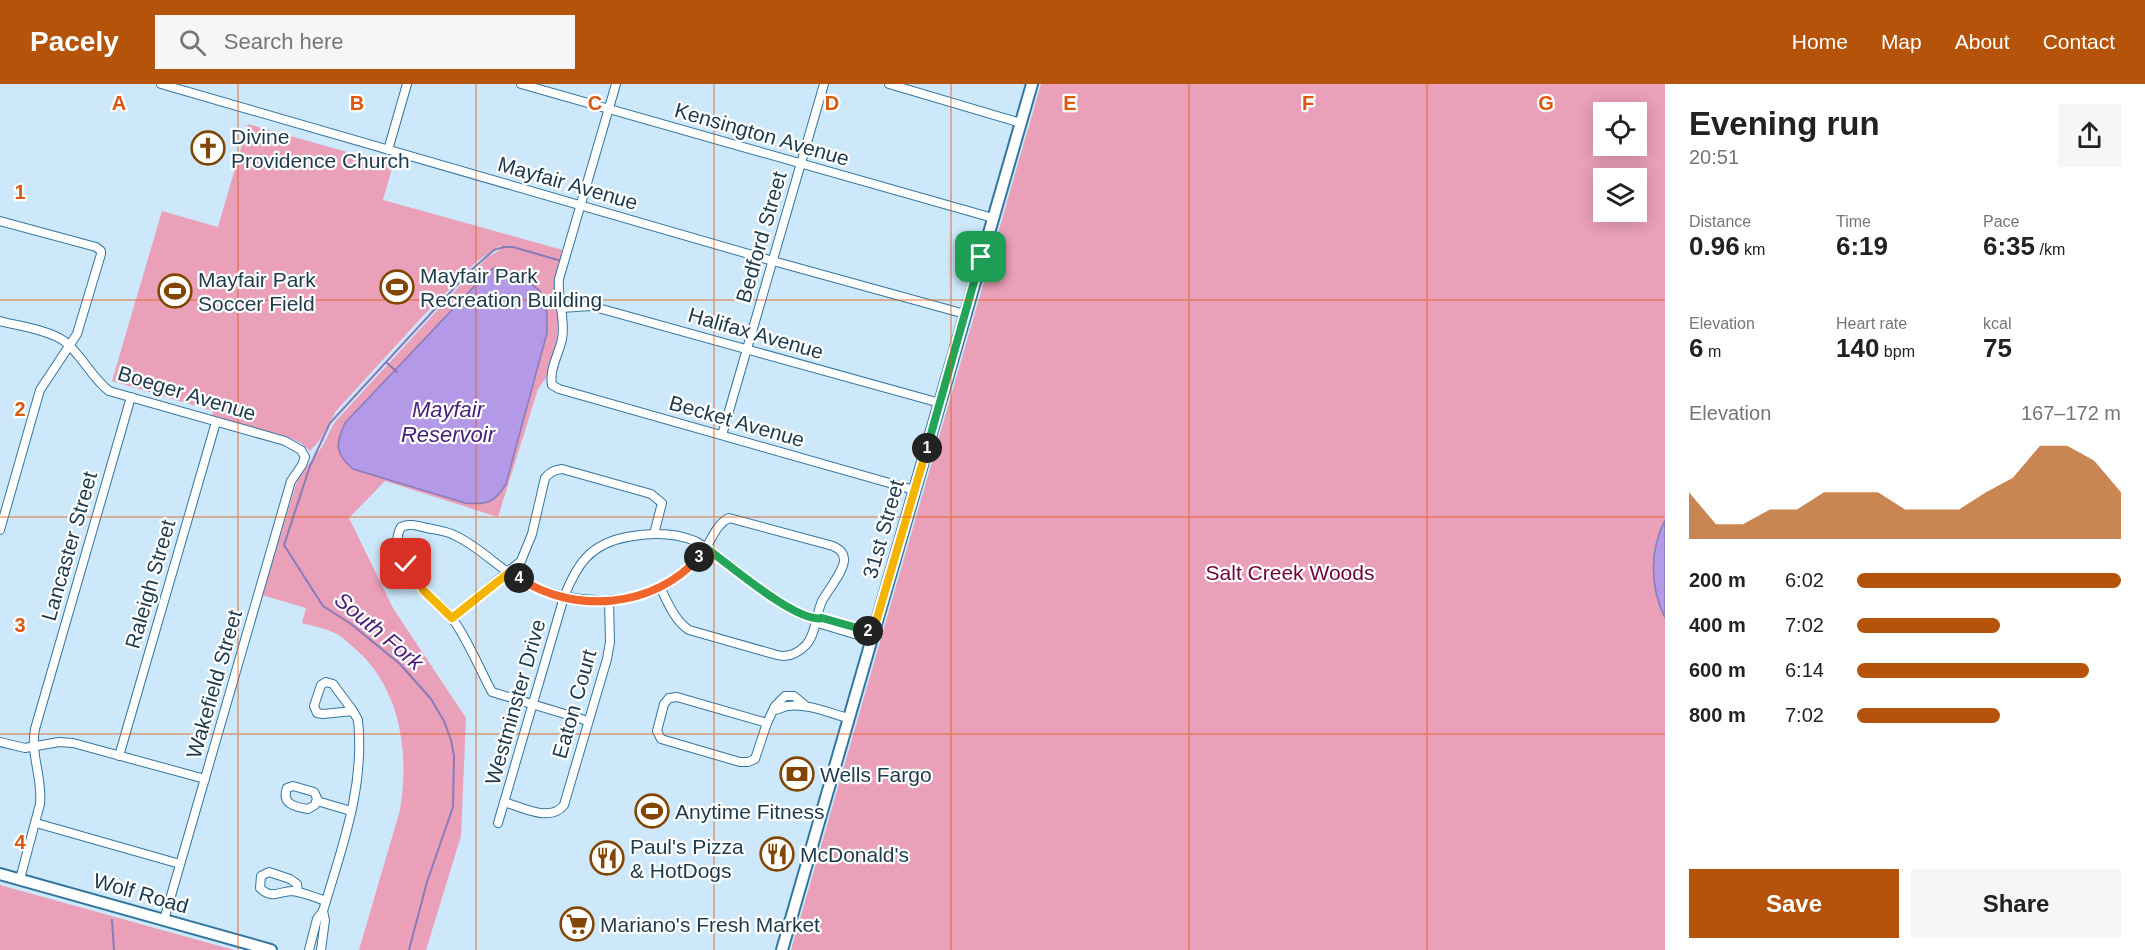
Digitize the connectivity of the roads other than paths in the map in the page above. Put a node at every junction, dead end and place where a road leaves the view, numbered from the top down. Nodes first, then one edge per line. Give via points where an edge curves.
1 (161, 84) edge
2 (407, 84) edge
3 (521, 84) edge
4 (616, 84) edge
5 (824, 84) edge
6 (889, 84) edge
7 (1032, 84) edge
8 (609, 109) junction
9 (1021, 123) junction
10 (388, 150) junction
11 (801, 163) junction
12 (580, 205) junction
13 (993, 218) junction
14 (0, 221) edge
15 (772, 261) junction
16 (561, 308) junction
17 (965, 314) junction
18 (0, 321) edge
19 (69, 346) junction
20 (747, 350) junction
21 (131, 397) junction
22 (940, 403) junction
23 (216, 422) junction
24 (722, 435) junction
25 (304, 461) joint
26 (914, 490) junction
27 (0, 530) edge
28 (654, 534) junction
29 (706, 548) junction
30 (510, 572) junction
31 (660, 589) junction
32 (564, 597) junction
33 (609, 602) junction
34 (452, 618) junction
35 (816, 619) junction
36 (872, 636) junction
37 (533, 705) junction
38 (353, 711) junction
39 (848, 718) junction
40 (588, 721) junction
41 (766, 723) junction
42 (0, 742) edge
43 (33, 747) junction
44 (119, 756) junction
45 (205, 779) junction
46 (317, 801) dead end
47 (504, 802) junction
48 (351, 811) junction
49 (36, 823) junction
50 (498, 823) dead end
51 (180, 864) junction
52 (0, 874) edge
53 (20, 879) junction
54 (298, 892) junction
55 (326, 901) junction
56 (323, 911) junction
57 (164, 920) junction
58 (271, 950) edge
59 (309, 950) edge
60 (321, 950) edge
61 (782, 950) edge

1 - 10 street, Mayfair Avenue
2 - 10 street
3 - 8 street, Kensington Avenue
4 - 8 street
5 - 11 street, Bedford Street
6 - 9 street
7 - 9 main road, 31st Street
8 - 11 street, Kensington Avenue
8 - 12 street
9 - 13 main road, 31st Street
10 - 12 street, Mayfair Avenue
11 - 13 street, Kensington Avenue
11 - 15 street, Bedford Street
12 - 15 street, Mayfair Avenue
12 - 16 street via 559,279
13 - 17 main road, 31st Street
14 - 19 street via 101,251 80,327
15 - 17 street, Mayfair Avenue
15 - 20 street, Bedford Street
16 - 20 street, Halifax Avenue via 591,306
16 - 24 street, Becket Avenue via 562,339 551,375 552,385
17 - 22 main road, 31st Street
18 - 19 street, Boeger Avenue via 54,336
19 - 21 street, Boeger Avenue via 104,387
19 - 27 street via 40,390
20 - 22 street, Halifax Avenue
20 - 24 street, Bedford Street
21 - 23 street, Boeger Avenue
21 - 43 street, Lancaster Street
22 - 26 main road, 31st Street
23 - 25 street, Boeger Avenue via 290,443 301,450
23 - 44 street, Raleigh Street
24 - 26 street, Becket Avenue
25 - 45 street, Wakefield Street via 291,481
26 - 36 main road, 31st Street
28 - 29 street, Westminster Drive via 680,537
28 - 30 street via 662,503 651,494 555,470 545,478 526,551
28 - 32 street, Westminster Drive via 603,544 574,572
29 - 31 street
29 - 35 street, Westminster Drive via 775,600
29 - 35 street via 721,523 735,518 839,549 844,564
30 - 32 street via 533,587
30 - 34 street
30 - 34 street via 452,533 411,524 401,527 396,542 406,564 424,591
31 - 33 street
31 - 35 street via 689,630 781,656 804,647
32 - 33 street
32 - 37 street, Westminster Drive
33 - 40 street, Eaton Court via 609,651
34 - 37 street via 492,692
35 - 36 street, Westminster Drive
36 - 39 main road, 31st Street
37 - 40 street
37 - 47 street, Westminster Drive
38 - 38 street via 315,711 319,688 333,684
38 - 48 street via 358,720 360,759
39 - 41 street via 787,696 780,700
39 - 61 main road, 31st Street
40 - 47 street, Eaton Court via 564,805 558,812 547,814
41 - 41 street via 673,697 664,704 657,730 665,740 748,762 758,753
42 - 43 street
43 - 44 street via 66,742
43 - 49 street, Lancaster Street via 41,791
44 - 45 street
45 - 51 street, Wakefield Street
46 - 48 street
47 - 50 street, Westminster Drive
48 - 55 street
49 - 51 street
49 - 53 street, Lancaster Street
51 - 57 street, Wakefield Street
52 - 53 main road, Wolf Road
53 - 57 main road, Wolf Road
54 - 54 street via 297,884 290,879 268,872 261,876 263,891 279,895
54 - 55 street
55 - 56 street
56 - 59 street
56 - 60 street
57 - 58 main road, Wolf Road

